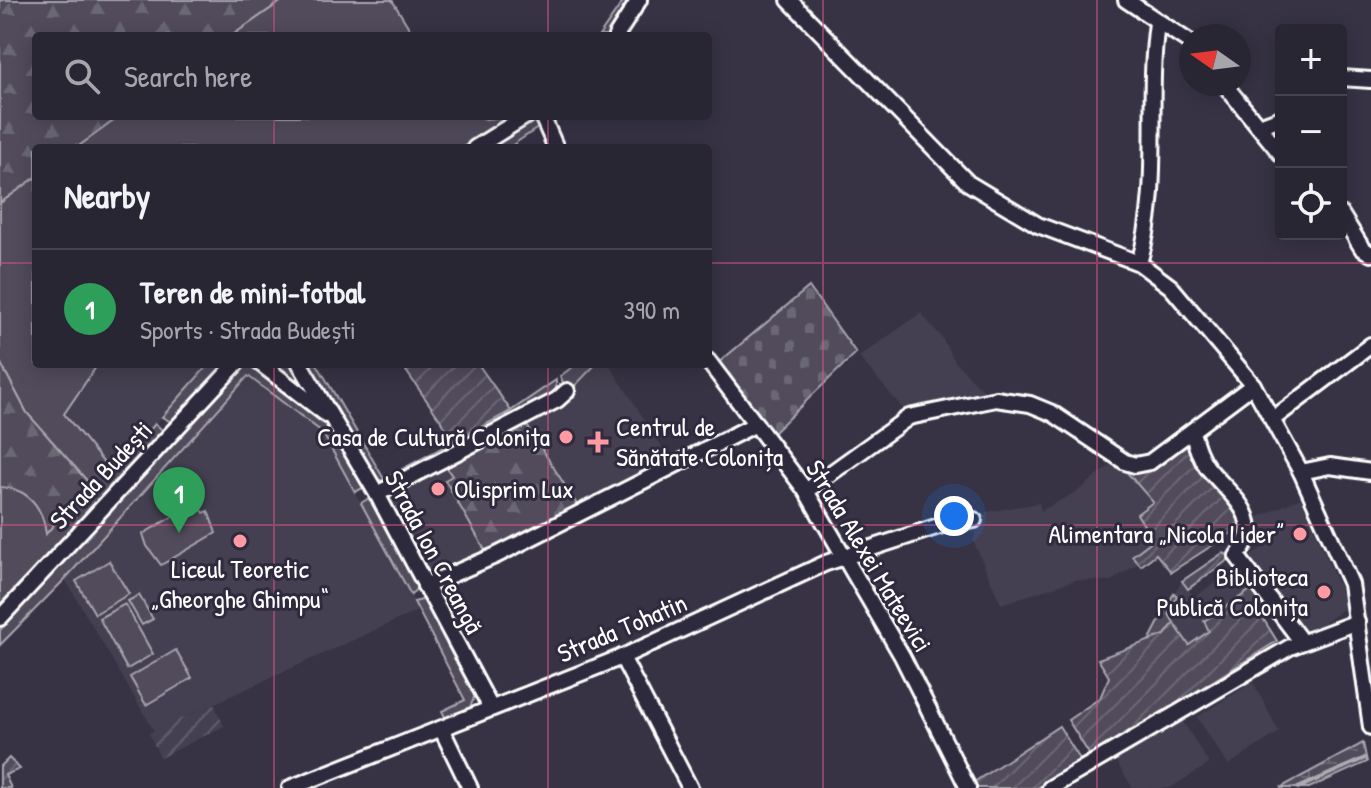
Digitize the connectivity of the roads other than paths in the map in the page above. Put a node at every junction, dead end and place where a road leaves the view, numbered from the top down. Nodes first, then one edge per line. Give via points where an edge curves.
1 (639, 0) edge
2 (789, 0) edge
3 (1126, 0) edge
4 (1157, 23) junction
5 (619, 32) edge
6 (1179, 33) edge
7 (1347, 78) edge
8 (1371, 80) edge
9 (1234, 96) edge
10 (520, 120) edge
11 (544, 120) edge
12 (1275, 120) edge
13 (1259, 126) junction
14 (481, 144) edge
15 (554, 144) edge
16 (1275, 146) edge
17 (1347, 224) edge
18 (1371, 254) edge
19 (1139, 263) junction
20 (1371, 345) edge
21 (712, 366) edge
22 (232, 368) edge
23 (266, 368) edge
24 (302, 368) edge
25 (1253, 385) junction
26 (567, 391) dead end
27 (1273, 419) junction
28 (334, 420) junction
29 (756, 424) junction
30 (1192, 432) junction
31 (1301, 472) junction
32 (1371, 472) edge
33 (806, 491) junction
34 (377, 494) junction
35 (974, 520) dead end
36 (846, 556) junction
37 (425, 586) junction
38 (0, 618) edge
39 (1357, 622) junction
40 (1301, 641) junction
41 (622, 657) junction
42 (491, 708) junction
43 (1371, 727) edge
44 (442, 730) junction
45 (308, 785) edge
46 (290, 788) edge
47 (470, 788) edge
48 (690, 788) edge
49 (968, 788) edge
50 (1050, 788) edge

1 - 5 street
2 - 19 street via 968,183 1038,225
3 - 4 street
4 - 6 street
4 - 19 street via 1150,226
7 - 8 street
9 - 13 street
10 - 14 street
11 - 15 street
12 - 13 street
13 - 16 street
17 - 18 street
19 - 25 street via 1171,287
20 - 27 street
21 - 29 street, Strada Alexei Mateevici
22 - 38 street, Strada Budești
23 - 28 street, Strada Ion Creangă
24 - 28 street, Strada Ion Creangă
25 - 27 street
25 - 30 street
26 - 34 street
27 - 31 street
28 - 34 street, Strada Ion Creangă
29 - 33 street, Strada Alexei Mateevici
29 - 37 street
30 - 33 street via 1150,462 1135,465 1052,413 996,399 909,417
30 - 40 street via 1200,455 1245,511 1250,531 1237,556
31 - 32 street via 1330,466
31 - 39 street via 1351,584
33 - 36 street, Strada Alexei Mateevici
34 - 37 street, Strada Ion Creangă
35 - 36 street, Strada Tohatin
36 - 41 street, Strada Tohatin
36 - 49 street, Strada Alexei Mateevici
37 - 42 street, Strada Ion Creangă
39 - 40 street
39 - 43 street
40 - 50 street
41 - 42 street, Strada Tohatin
41 - 48 street
42 - 44 street, Strada Tohatin
44 - 45 street, Strada Tohatin
44 - 47 street
45 - 46 street, Strada Tohatin

